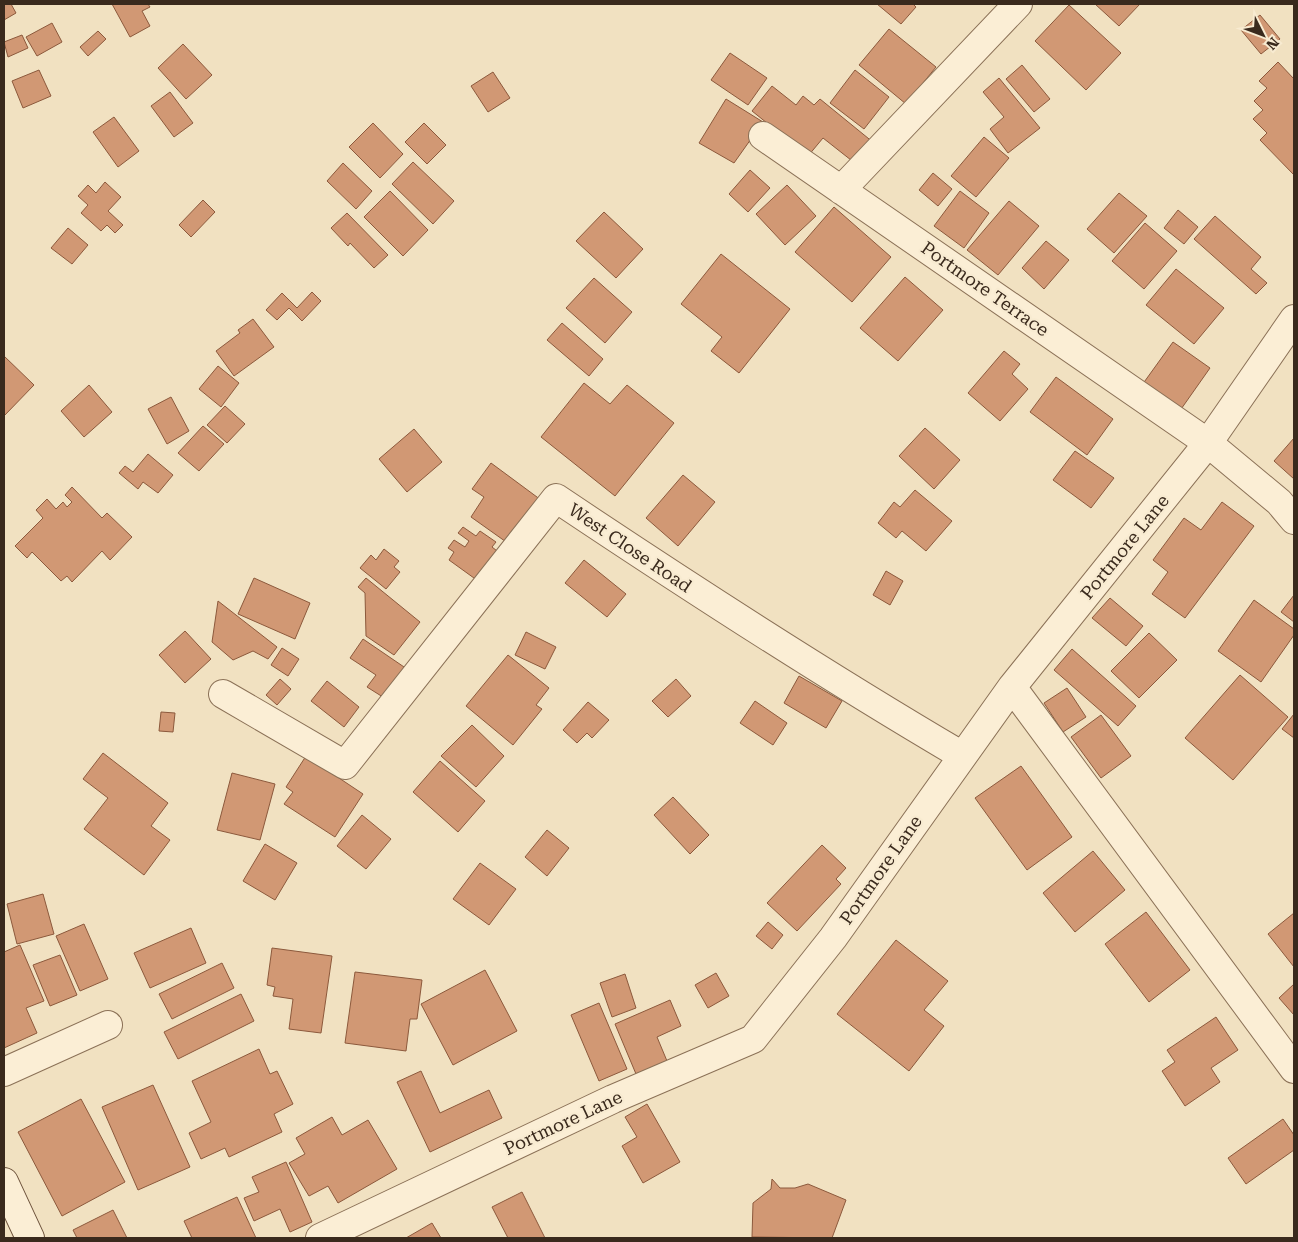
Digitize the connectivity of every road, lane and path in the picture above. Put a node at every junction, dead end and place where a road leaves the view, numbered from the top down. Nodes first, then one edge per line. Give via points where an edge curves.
1 (1018, 4) edge
2 (763, 136) dead end
3 (842, 190) junction
4 (1294, 319) edge
5 (1208, 443) junction
6 (1294, 520) edge
7 (1012, 686) junction
8 (224, 694) dead end
9 (961, 755) junction
10 (108, 1025) dead end
11 (1294, 1069) edge
12 (4, 1072) edge
13 (4, 1182) edge
14 (332, 1236) edge
15 (30, 1238) edge

1 - 3 street
2 - 3 street, Portmore Terrace
3 - 5 street, Portmore Terrace
4 - 5 street, Portmore Lane
5 - 6 street, Portmore Terrace via 1280,502
5 - 7 street, Portmore Lane
7 - 9 street, Portmore Lane
7 - 11 street
8 - 9 street, West Close Road via 345,765 556,498 740,620
9 - 14 street, Portmore Lane via 833,938 754,1039 613,1099
10 - 12 street
13 - 15 street

